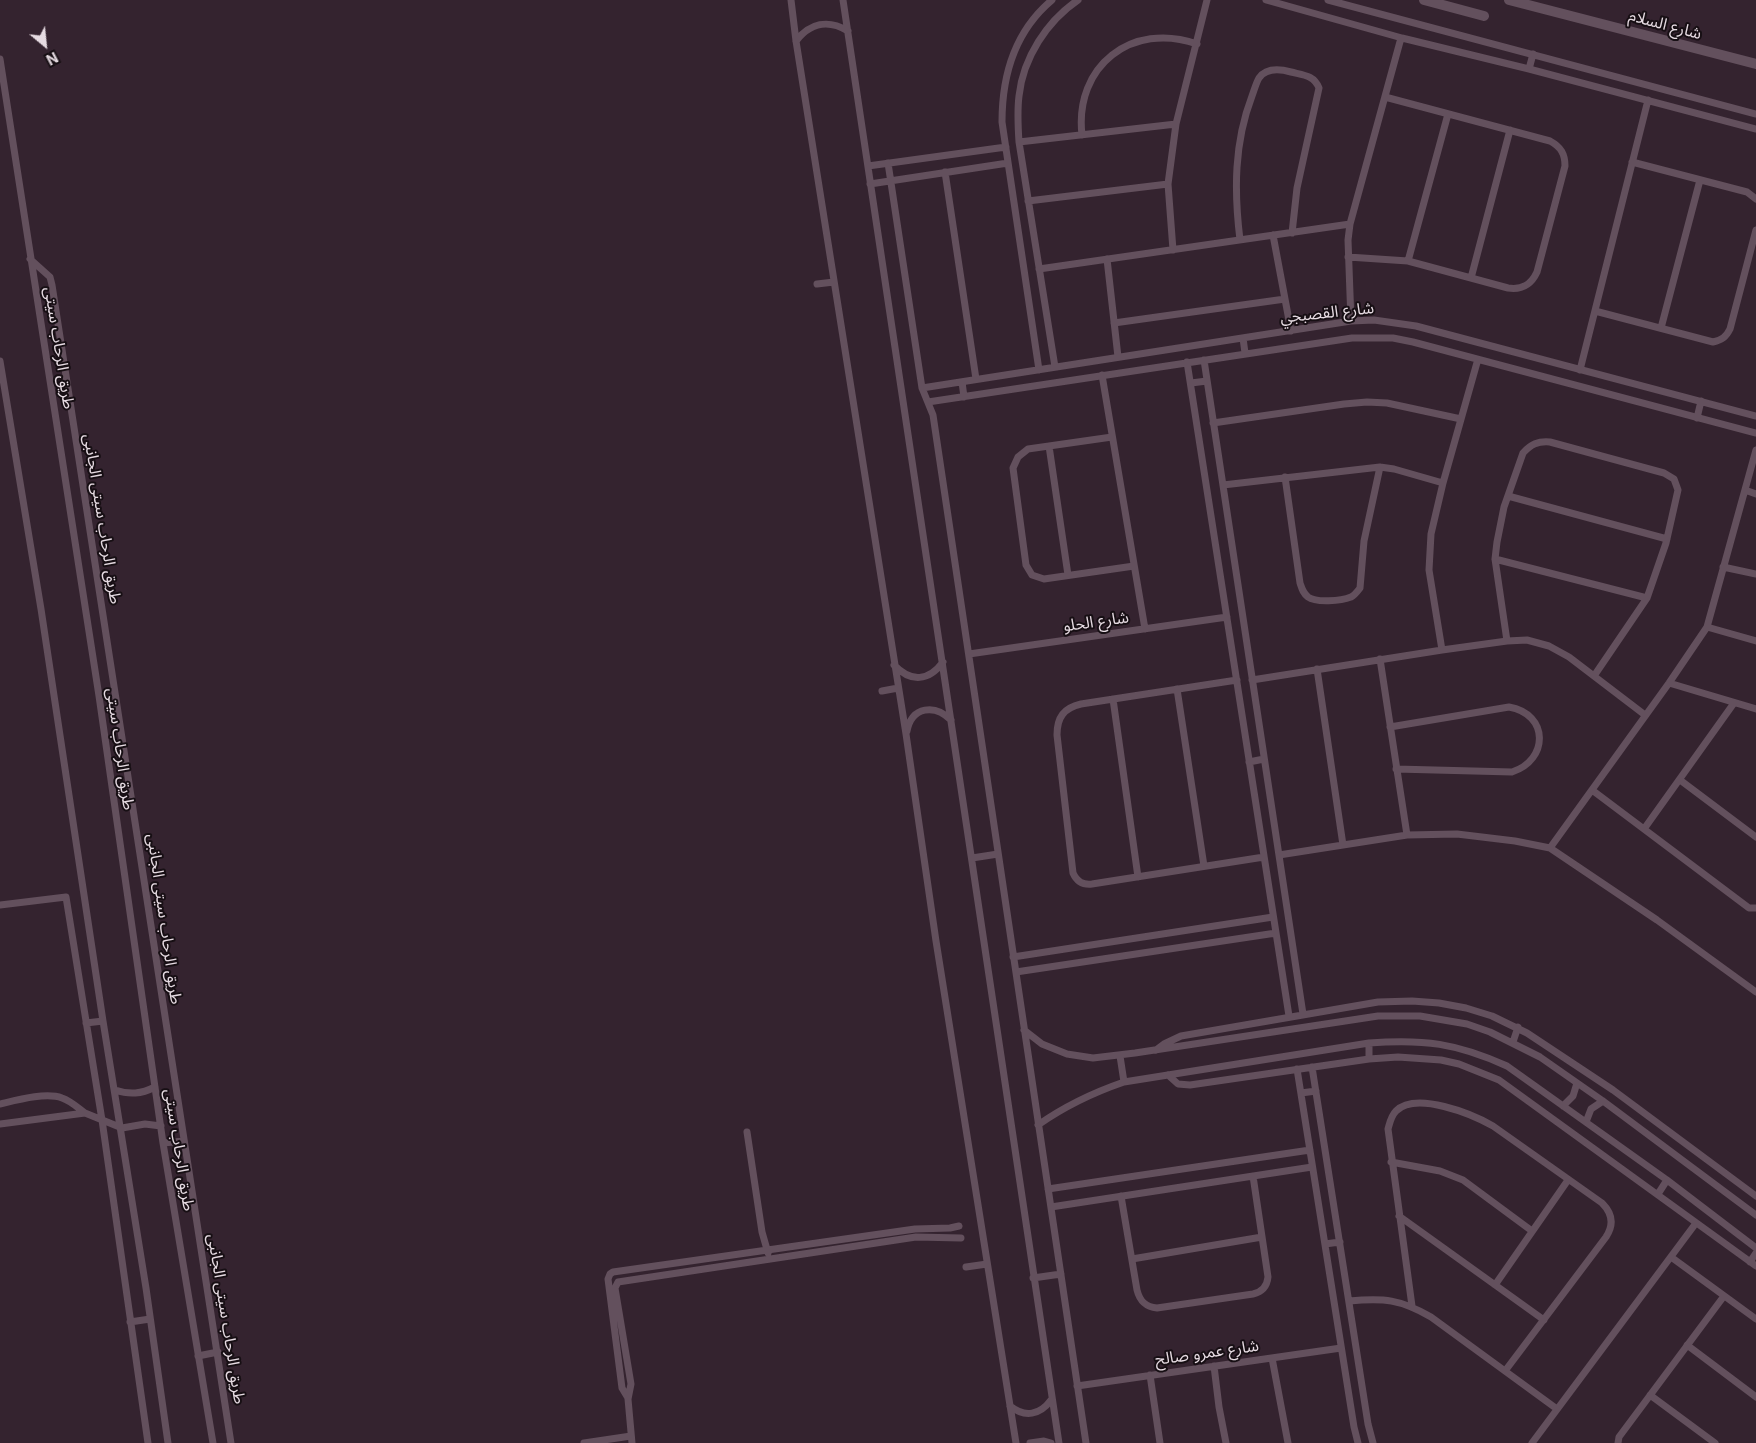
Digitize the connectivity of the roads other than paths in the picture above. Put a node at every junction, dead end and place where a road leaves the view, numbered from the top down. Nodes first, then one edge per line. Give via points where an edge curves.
1 (791, 0) edge
2 (843, 0) edge
3 (1052, 0) edge
4 (1078, 0) edge
5 (1207, 0) edge
6 (1266, 0) edge
7 (1328, 0) edge
8 (1424, 0) edge
9 (1509, 0) edge
10 (1286, 3) edge
11 (1484, 16) dead end
12 (848, 31) junction
13 (1401, 38) junction
14 (796, 40) junction
15 (1197, 44) junction
16 (1533, 54) junction
17 (0, 59) edge
18 (1756, 64) edge
19 (1529, 69) junction
20 (1385, 97) junction
21 (1648, 100) junction
22 (1448, 114) junction
23 (1756, 114) edge
24 (1176, 124) junction
25 (1756, 129) edge
26 (1510, 130) junction
27 (1082, 135) junction
28 (1019, 142) junction
29 (1006, 147) junction
30 (1632, 162) junction
31 (888, 163) junction
32 (1008, 163) junction
33 (868, 166) junction
34 (945, 172) junction
35 (1700, 180) junction
36 (891, 181) junction
37 (870, 184) junction
38 (1168, 184) junction
39 (1756, 199) edge
40 (1028, 201) junction
41 (1350, 224) junction
42 (1756, 230) edge
43 (1292, 233) junction
44 (1273, 236) junction
45 (1240, 240) junction
46 (1172, 250) junction
47 (1348, 257) junction
48 (30, 259) junction
49 (1106, 260) junction
50 (1408, 261) junction
51 (1039, 269) junction
52 (1471, 278) junction
53 (834, 282) junction
54 (817, 284) dead end
55 (1285, 299) junction
56 (1595, 311) junction
57 (1351, 321) junction
58 (1114, 322) junction
59 (1661, 328) junction
60 (1290, 330) junction
61 (1243, 338) junction
62 (1245, 353) junction
63 (1118, 357) junction
64 (1478, 359) junction
65 (1204, 360) junction
66 (0, 361) edge
67 (1188, 362) junction
68 (1055, 367) junction
69 (1040, 370) junction
70 (1580, 370) junction
71 (1102, 375) junction
72 (976, 379) junction
73 (1207, 381) junction
74 (962, 382) junction
75 (1191, 383) junction
76 (922, 388) junction
77 (964, 397) junction
78 (1701, 401) junction
79 (928, 402) junction
80 (1756, 416) edge
81 (1697, 418) junction
82 (1462, 419) junction
83 (1213, 423) junction
84 (1756, 433) edge
85 (1112, 436) junction
86 (1048, 446) junction
87 (1756, 450) edge
88 (1380, 467) junction
89 (1285, 477) junction
90 (1443, 483) junction
91 (1223, 485) junction
92 (1745, 490) junction
93 (1756, 494) edge
94 (1508, 496) junction
95 (1667, 539) junction
96 (1495, 559) junction
97 (1134, 566) junction
98 (1724, 567) junction
99 (1756, 574) edge
100 (1068, 575) junction
101 (1647, 598) junction
102 (1227, 617) junction
103 (1707, 628) junction
104 (1145, 629) junction
105 (1507, 641) junction
106 (1756, 641) edge
107 (1442, 650) junction
108 (968, 654) junction
109 (1380, 660) junction
110 (943, 662) junction
111 (894, 665) junction
112 (1317, 669) junction
113 (1594, 676) junction
114 (1237, 680) junction
115 (1252, 680) junction
116 (1669, 683) junction
117 (898, 688) junction
118 (1178, 690) junction
119 (882, 691) dead end
120 (1113, 700) junction
121 (1734, 704) junction
122 (1756, 709) edge
123 (1644, 715) junction
124 (951, 721) junction
125 (1390, 727) junction
126 (906, 734) junction
127 (1264, 759) junction
128 (1250, 762) junction
129 (1396, 769) junction
130 (1680, 780) junction
131 (1592, 790) junction
132 (1644, 829) junction
133 (1407, 835) junction
134 (1756, 837) edge
135 (1343, 845) junction
136 (1550, 848) junction
137 (998, 854) junction
138 (1279, 855) junction
139 (1264, 857) junction
140 (972, 858) junction
141 (1204, 866) junction
142 (1138, 877) junction
143 (0, 905) edge
144 (1756, 908) edge
145 (1273, 917) junction
146 (1276, 933) junction
147 (1013, 957) junction
148 (1016, 972) junction
149 (1299, 987) junction
150 (1285, 990) junction
151 (1756, 992) edge
152 (1358, 1005) junction
153 (1303, 1014) junction
154 (1289, 1016) junction
155 (1359, 1018) junction
156 (103, 1021) junction
157 (86, 1023) junction
158 (1518, 1027) junction
159 (1024, 1030) junction
160 (1513, 1042) junction
161 (1368, 1043) junction
162 (1156, 1050) junction
163 (1120, 1056) junction
164 (1369, 1059) junction
165 (1312, 1067) junction
166 (1297, 1069) junction
167 (1168, 1075) junction
168 (1124, 1082) junction
169 (1577, 1083) junction
170 (155, 1086) junction
171 (115, 1090) junction
172 (1316, 1091) junction
173 (1301, 1094) junction
174 (1603, 1101) junction
175 (0, 1104) edge
176 (1563, 1106) junction
177 (85, 1113) junction
178 (102, 1120) junction
179 (1586, 1122) junction
180 (0, 1124) edge
181 (1038, 1125) junction
182 (161, 1126) junction
183 (122, 1128) junction
184 (747, 1132) dead end
185 (184, 1141) junction
186 (163, 1143) junction
187 (1310, 1150) junction
188 (1391, 1162) junction
189 (1312, 1167) junction
190 (1723, 1172) junction
191 (1253, 1176) junction
192 (1568, 1180) junction
193 (1667, 1180) junction
194 (1716, 1185) junction
195 (1048, 1189) junction
196 (1658, 1194) junction
197 (1121, 1196) junction
198 (1756, 1196) edge
199 (1051, 1207) junction
200 (1756, 1215) edge
201 (1399, 1216) junction
202 (1696, 1222) junction
203 (959, 1226) dead end
204 (1532, 1230) junction
205 (1262, 1237) junction
206 (961, 1238) dead end
207 (1340, 1242) junction
208 (1325, 1244) junction
209 (1756, 1248) edge
210 (768, 1250) junction
211 (1756, 1253) edge
212 (1671, 1257) junction
213 (770, 1258) junction
214 (1132, 1259) junction
215 (987, 1264) junction
216 (1753, 1264) edge
217 (966, 1267) dead end
218 (1061, 1274) junction
219 (1033, 1278) junction
220 (1495, 1284) junction
221 (1724, 1296) junction
222 (1349, 1301) junction
223 (1412, 1306) junction
224 (150, 1318) junction
225 (1756, 1319) edge
226 (1544, 1320) junction
227 (130, 1322) junction
228 (622, 1328) junction
229 (614, 1330) junction
230 (1687, 1345) junction
231 (1341, 1348) junction
232 (218, 1352) junction
233 (198, 1356) junction
234 (1272, 1358) junction
235 (1214, 1366) junction
236 (1505, 1371) junction
237 (1150, 1375) junction
238 (1078, 1386) junction
239 (1650, 1395) junction
240 (1756, 1397) edge
241 (628, 1399) junction
242 (1051, 1400) junction
243 (1010, 1406) junction
244 (1557, 1410) junction
245 (632, 1439) edge
246 (148, 1443) edge
247 (168, 1443) edge
248 (213, 1443) edge
249 (231, 1443) edge
250 (584, 1443) edge
251 (1016, 1443) edge
252 (1030, 1443) edge
253 (1051, 1443) edge
254 (1059, 1443) edge
255 (1086, 1443) edge
256 (1160, 1443) edge
257 (1226, 1443) edge
258 (1288, 1443) edge
259 (1358, 1443) edge
260 (1373, 1443) edge
261 (1532, 1443) edge
262 (1618, 1443) edge
263 (1715, 1443) edge

1 - 14 street
2 - 12 street
3 - 29 street via 1028,27 1007,72 1002,105
4 - 28 street via 1042,35 1024,73 1019,94
5 - 15 street
6 - 10 street
7 - 16 street
8 - 11 main road
9 - 18 main road, شارع السلام
10 - 13 street
12 - 14 street via 839,26 820,24 810,27
12 - 33 street
13 - 19 street
13 - 20 street
14 - 53 street
15 - 24 street
15 - 27 street via 1172,37 1146,38 1122,47 1102,63 1088,85 1081,109
16 - 19 street
16 - 23 street
17 - 48 street, طريق الرحاب سيتى
19 - 21 street
20 - 22 street
20 - 41 street
21 - 25 street
21 - 30 street
22 - 26 street
22 - 50 street
24 - 27 street
24 - 38 street
26 - 52 street
26 - 52 street via 1557,145 1565,158 1565,166 1534,279 1516,289
27 - 28 street
28 - 40 street
29 - 31 street
29 - 32 street
30 - 35 street
30 - 56 street
31 - 33 street
31 - 36 street
32 - 34 street
32 - 69 street
33 - 37 street
34 - 36 street
34 - 72 street
35 - 39 street via 1747,192
35 - 59 street
36 - 37 street
36 - 76 street
37 - 110 street
38 - 40 street
38 - 46 street
40 - 51 street
41 - 43 street
41 - 47 street
42 - 59 street via 1727,336 1714,342
43 - 44 street
43 - 45 street via 1319,88 1313,78 1282,69 1259,78 1239,141 1236,208
44 - 45 street
44 - 55 street
45 - 46 street
46 - 49 street
47 - 50 street
47 - 57 street
48 - 170 street, طريق الرحاب سيتى via 99,696
48 - 185 street, طريق الرحاب سيتى الجانبى via 50,277 52,284
49 - 51 street
49 - 58 street
50 - 52 street
51 - 68 street
53 - 54 street
53 - 111 street
55 - 58 street
55 - 60 street
56 - 59 street
56 - 70 street
57 - 60 street, شارع القصبجي
57 - 70 street, شارع القصبجي via 1416,326
58 - 63 street
60 - 61 street, شارع القصبجي
61 - 62 street
61 - 63 street, شارع القصبجي
62 - 64 street, شارع القصبجي via 1372,337 1393,338
62 - 65 street, شارع القصبجي
63 - 68 street, شارع القصبجي
64 - 81 street, شارع القصبجي
64 - 82 street
65 - 67 street, شارع القصبجي
65 - 73 street
66 - 156 street
67 - 71 street, شارع القصبجي
67 - 75 street
68 - 69 street, شارع القصبجي
69 - 72 street, شارع القصبجي
70 - 78 street, شارع القصبجي
71 - 77 street, شارع القصبجي
71 - 85 street
72 - 74 street, شارع القصبجي
73 - 75 street
73 - 83 street
74 - 76 street, شارع القصبجي
74 - 77 street
75 - 102 street
76 - 79 street
77 - 79 street, شارع القصبجي
78 - 80 street, شارع القصبجي
78 - 81 street
79 - 108 street via 933,415
81 - 84 street, شارع القصبجي
82 - 83 street via 1388,403 1367,402
82 - 90 street
83 - 91 street
85 - 86 street
85 - 97 street
86 - 100 street
86 - 100 street via 1028,449 1018,456 1013,468 1026,566 1038,578
87 - 92 street
88 - 89 street
88 - 89 street via 1364,540 1360,588 1350,597 1321,601 1313,600 1302,590
88 - 90 street
89 - 91 street
90 - 107 street via 1429,552
91 - 115 street
92 - 93 street
92 - 98 street
94 - 95 street
94 - 95 street via 1523,453 1535,443 1550,442 1670,476 1678,490
94 - 96 street
95 - 101 street
96 - 101 street
96 - 105 street
97 - 100 street
97 - 104 street
98 - 99 street
98 - 103 street
101 - 113 street
102 - 104 street, شارع الحلو
102 - 114 street
103 - 106 street
103 - 116 street
104 - 108 street, شارع الحلو
105 - 107 street
105 - 113 street via 1527,640 1549,646
107 - 109 street
108 - 137 street
109 - 112 street
109 - 125 street
110 - 111 street via 937,670 919,678 901,672
110 - 124 street
111 - 117 street
112 - 115 street
112 - 135 street
113 - 123 street
114 - 118 street
114 - 128 street
115 - 127 street
116 - 121 street
116 - 123 street
117 - 119 street
117 - 126 street
118 - 120 street
118 - 141 street
120 - 142 street
120 - 142 street via 1073,706 1065,711 1057,726 1073,873 1078,882 1087,885
121 - 122 street
121 - 130 street
123 - 131 street
124 - 126 street via 944,713 924,710 908,723
124 - 140 street
125 - 129 street
125 - 129 street via 1509,707 1525,712 1538,730 1539,747 1531,762 1512,772
126 - 215 street
127 - 128 street
127 - 138 street
128 - 139 street
129 - 133 street
130 - 132 street
130 - 134 street
131 - 132 street
131 - 136 street
132 - 144 street via 1749,908
133 - 135 street
133 - 136 street via 1457,834
135 - 138 street
136 - 151 street
137 - 140 street
137 - 147 street
138 - 149 street
139 - 141 street
139 - 145 street
140 - 219 street
141 - 142 street
143 - 157 street via 66,897
145 - 146 street
145 - 147 street
146 - 148 street
146 - 150 street
147 - 148 street
148 - 159 street
149 - 150 street
149 - 153 street
150 - 154 street
152 - 153 street
152 - 155 street
152 - 158 street via 1412,1001 1439,1003 1466,1008
153 - 154 street
154 - 162 street via 1181,1036
155 - 160 street via 1420,1016 1444,1019
155 - 162 street
156 - 157 street
156 - 171 street
157 - 178 street
158 - 160 street
158 - 190 street via 1613,1090
159 - 163 street via 1042,1044 1067,1054 1093,1058
159 - 181 street
160 - 169 street
161 - 164 street
161 - 167 street
161 - 176 street via 1423,1042 1463,1048 1507,1066
162 - 163 street
163 - 168 street
164 - 165 street
164 - 196 street via 1441,1060 1492,1076
165 - 166 street
165 - 172 street
166 - 167 street via 1190,1085 1178,1084
166 - 173 street
167 - 168 street
168 - 181 street via 1063,1108
169 - 174 street
169 - 176 street via 1573,1096
170 - 171 street via 148,1091 131,1094
170 - 182 street, طريق الرحاب سيتى
171 - 183 street
172 - 173 street
172 - 207 street
173 - 187 street
174 - 179 street via 1591,1109
174 - 194 street
175 - 177 street via 50,1096 67,1100
176 - 179 street
177 - 178 street
177 - 180 street
178 - 183 street
178 - 227 street
179 - 193 street
181 - 195 street
182 - 183 street via 137,1124
182 - 186 street, طريق الرحاب سيتى
183 - 224 street
184 - 210 street via 762,1232
185 - 186 street
185 - 232 street, طريق الرحاب سيتى الجانبى
186 - 233 street, طريق الرحاب سيتى
187 - 189 street
187 - 195 street
188 - 192 street via 1390,1119 1404,1105 1416,1103 1442,1106 1477,1117
188 - 201 street
188 - 204 street via 1463,1180
189 - 191 street
189 - 208 street
190 - 194 street
190 - 198 street
191 - 197 street
191 - 205 street
192 - 204 street
192 - 226 street via 1607,1209 1612,1223 1606,1237
193 - 196 street
193 - 209 street
194 - 200 street
195 - 199 street
196 - 202 street
197 - 199 street
197 - 214 street
199 - 218 street
201 - 220 street
201 - 223 street
202 - 212 street
202 - 216 street
203 - 210 street via 915,1229
204 - 220 street
205 - 214 street
205 - 214 street via 1268,1282 1253,1294 1151,1308 1138,1296
206 - 213 street via 916,1237
207 - 208 street
207 - 222 street
208 - 231 street
210 - 213 street
210 - 229 street via 610,1274
211 - 216 street
212 - 221 street
212 - 244 street
213 - 228 street via 618,1282 615,1288
215 - 217 street
215 - 243 street
218 - 219 street
218 - 238 street
219 - 242 street
220 - 226 street
221 - 225 street
221 - 230 street
222 - 223 street via 1391,1300
222 - 260 street
223 - 236 street
224 - 227 street
224 - 247 street
226 - 236 street
227 - 246 street
228 - 229 street
228 - 241 street via 631,1384
229 - 241 street via 622,1388
230 - 239 street
230 - 240 street
231 - 234 street, شارع عمرو صالح
231 - 259 street
232 - 233 street
232 - 249 street, طريق الرحاب سيتى الجانبى
233 - 248 street, طريق الرحاب سيتى
234 - 235 street, شارع عمرو صالح
234 - 258 street
235 - 237 street, شارع عمرو صالح
235 - 257 street
236 - 244 street
237 - 238 street, شارع عمرو صالح
237 - 256 street
238 - 255 street
239 - 262 street
239 - 263 street
241 - 245 street
242 - 243 street via 1032,1414 1024,1414
242 - 254 street
243 - 251 street
244 - 261 street
245 - 250 street
252 - 253 street

